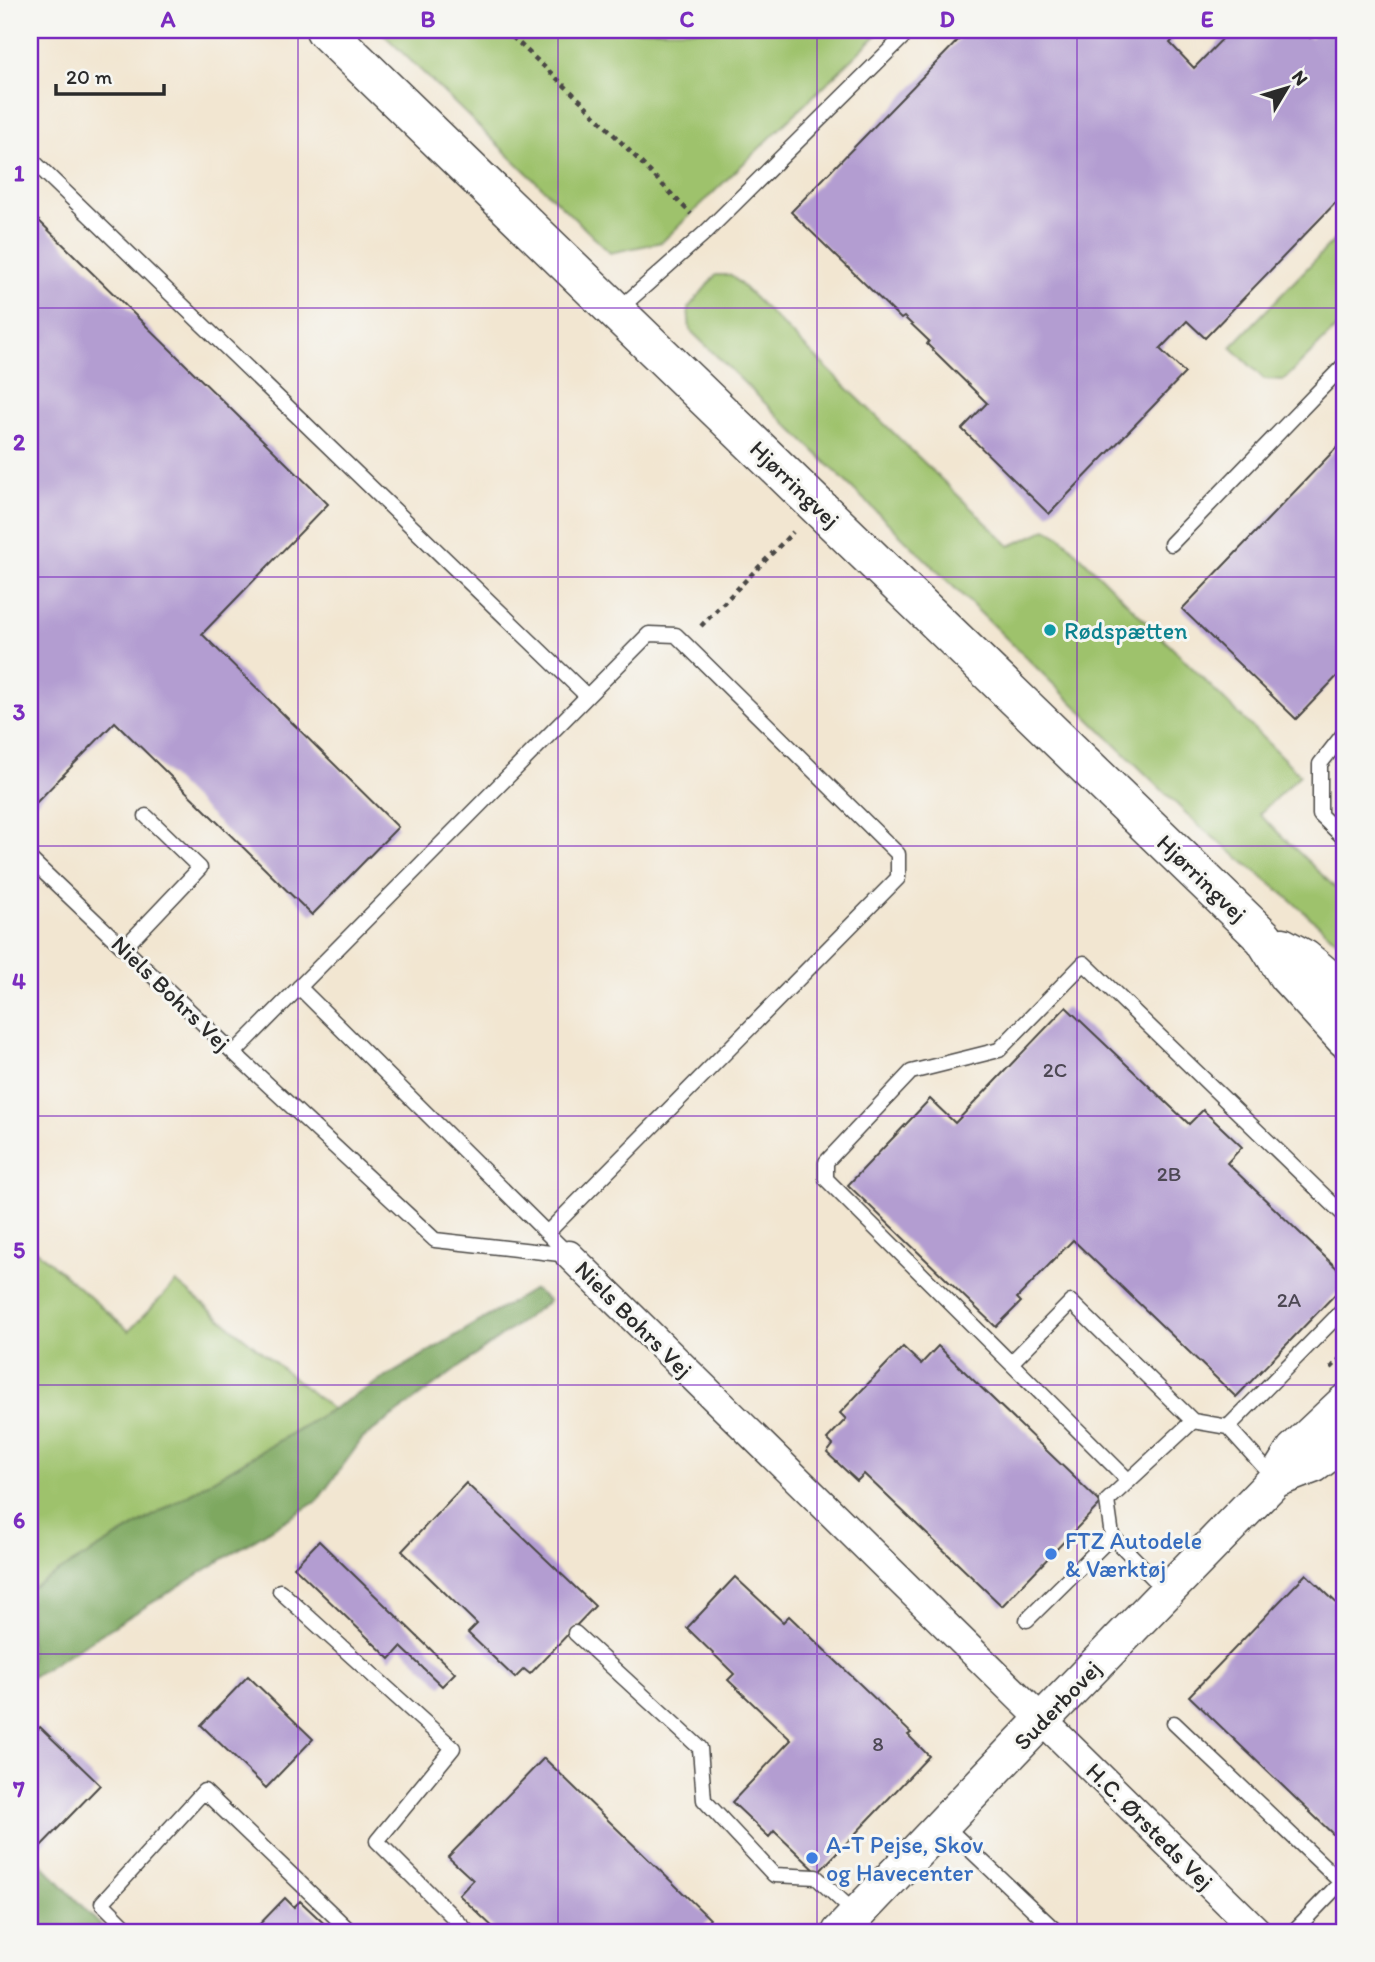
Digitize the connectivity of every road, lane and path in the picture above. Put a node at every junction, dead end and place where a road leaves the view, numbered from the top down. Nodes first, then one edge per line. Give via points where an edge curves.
1 (325, 30) edge
2 (505, 30) edge
3 (910, 30) edge
4 (30, 158) edge
5 (707, 231) junction
6 (617, 311) junction
7 (1345, 364) edge
8 (818, 507) junction
9 (1171, 544) dead end
10 (684, 642) junction
11 (587, 696) junction
12 (1345, 732) edge
13 (146, 816) dead end
14 (1345, 839) edge
15 (30, 859) edge
16 (1264, 938) junction
17 (124, 948) junction
18 (299, 987) junction
19 (1345, 993) edge
20 (1345, 1038) edge
21 (234, 1053) junction
22 (1345, 1216) edge
23 (547, 1233) junction
24 (569, 1255) junction
25 (1345, 1308) edge
26 (1011, 1363) junction
27 (1345, 1402) edge
28 (1193, 1421) junction
29 (1228, 1427) junction
30 (1345, 1442) edge
31 (1275, 1480) junction
32 (1129, 1481) junction
33 (1111, 1536) junction
34 (280, 1591) dead end
35 (1167, 1592) junction
36 (1027, 1619) dead end
37 (575, 1633) dead end
38 (1042, 1720) junction
39 (1174, 1723) dead end
40 (943, 1824) junction
41 (1344, 1882) edge
42 (848, 1924) edge
43 (131, 1932) edge
44 (351, 1932) edge
45 (468, 1932) edge
46 (1057, 1932) edge
47 (1258, 1932) edge
48 (1293, 1932) edge

1 - 6 main road, Hjørringvej
2 - 5 path
3 - 5 lane
4 - 11 lane
5 - 6 lane
6 - 8 main road, Hjørringvej
7 - 9 lane
8 - 10 path
8 - 16 main road, Hjørringvej
10 - 11 lane via 676,635 649,634
10 - 23 lane via 898,854 898,878
11 - 18 lane
12 - 14 lane via 1320,764 1321,815
13 - 17 lane via 200,868
15 - 17 lane, Niels Bohrs Vej
16 - 19 main road, Hjørringvej via 1304,959
16 - 20 main road, Hjørringvej via 1287,975
17 - 21 lane, Niels Bohrs Vej
18 - 21 lane
18 - 23 lane
21 - 24 lane, Niels Bohrs Vej via 435,1240
22 - 26 lane via 1084,963 999,1049 911,1072 826,1162 826,1179
23 - 24 lane
24 - 38 street, Niels Bohrs Vej
25 - 29 lane
26 - 28 lane via 1071,1302
26 - 32 lane
27 - 31 street, Suderbovej via 1294,1450
28 - 29 lane
28 - 32 lane
29 - 31 lane
30 - 31 street, Suderbovej via 1314,1465
31 - 35 street, Suderbovej
32 - 33 lane via 1107,1502
33 - 35 lane
33 - 36 lane
34 - 45 lane via 453,1748 377,1840
35 - 38 street, Suderbovej
37 - 42 lane via 700,1748 704,1800 774,1875 816,1877
38 - 40 street, Suderbovej
38 - 47 street, H.C. Ørsteds Vej
39 - 41 lane
40 - 42 street, Suderbovej
40 - 46 lane
41 - 48 lane
43 - 44 lane via 102,1903 204,1790

